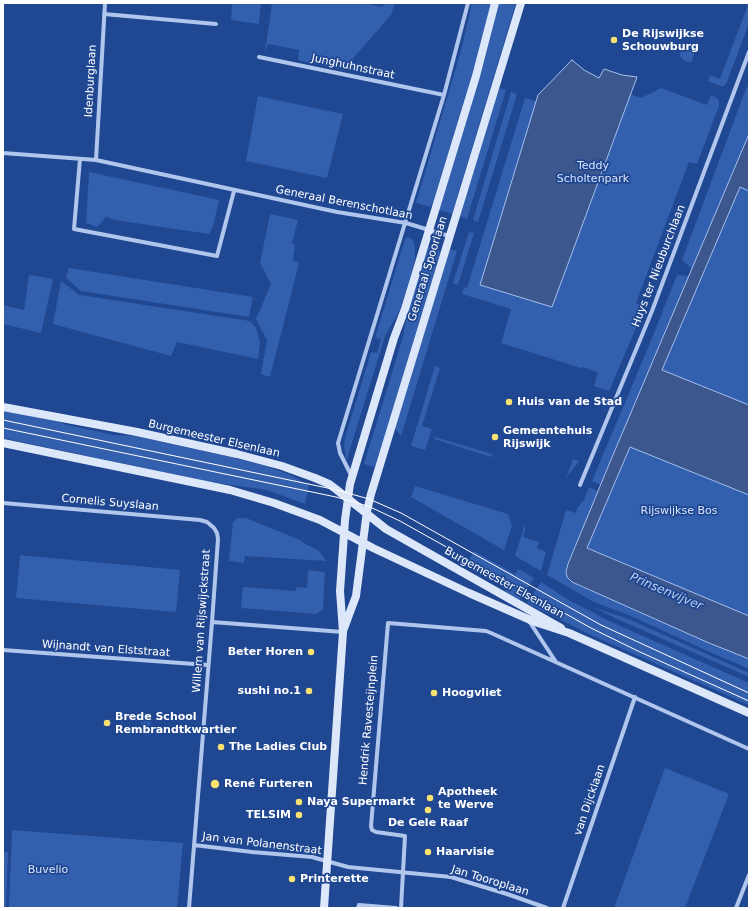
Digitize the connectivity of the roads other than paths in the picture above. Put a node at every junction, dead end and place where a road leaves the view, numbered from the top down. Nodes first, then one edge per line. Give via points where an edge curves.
1 (105, 3) edge
2 (468, 3) edge
3 (495, 3) edge
4 (520, 3) edge
5 (104, 14) junction
6 (216, 24) dead end
7 (749, 52) edge
8 (259, 57) dead end
9 (444, 95) junction
10 (3, 153) edge
11 (80, 159) junction
12 (96, 160) junction
13 (234, 191) junction
14 (406, 223) junction
15 (429, 230) junction
16 (450, 236) junction
17 (3, 407) edge
18 (3, 443) edge
19 (352, 475) junction
20 (580, 485) dead end
21 (348, 498) junction
22 (3, 503) edge
23 (366, 514) junction
24 (214, 528) joint
25 (344, 533) junction
26 (363, 543) junction
27 (528, 619) junction
28 (212, 622) junction
29 (343, 632) junction
30 (568, 633) junction
31 (3, 650) edge
32 (556, 662) junction
33 (208, 665) junction
34 (634, 698) junction
35 (749, 713) edge
36 (749, 749) edge
37 (194, 845) junction
38 (327, 861) junction
39 (404, 872) junction
40 (749, 874) edge
41 (190, 908) edge
42 (324, 908) edge
43 (358, 908) edge
44 (396, 908) edge
45 (401, 908) edge
46 (547, 908) edge
47 (563, 908) edge
48 (736, 908) edge

1 - 5 street, Idenburglaan
2 - 9 street
3 - 15 main road, Generaal Spoorlaan via 476,76
4 - 16 main road, Generaal Spoorlaan
5 - 6 street
5 - 12 street, Idenburglaan
7 - 20 street, Huys ter Nieuburchlaan via 643,334
8 - 9 street, Junghuhnstraat
9 - 14 street
10 - 11 street, Generaal Berenschotlaan
11 - 12 street, Generaal Berenschotlaan
11 - 13 street via 74,229 217,256
12 - 13 street, Generaal Berenschotlaan
13 - 14 street, Generaal Berenschotlaan
14 - 15 street, Generaal Berenschotlaan
14 - 19 street via 338,443 339,451
15 - 16 street, Generaal Berenschotlaan
15 - 19 main road, Generaal Spoorlaan
16 - 23 main road, Generaal Spoorlaan
17 - 21 main road, Burgemeester Elsenlaan via 251,457 329,484
18 - 25 main road, Burgemeester Elsenlaan via 245,493 307,515
19 - 21 main road, Generaal Spoorlaan
21 - 23 main road, Burgemeester Elsenlaan
21 - 25 main road, Generaal Spoorlaan
22 - 24 street, Cornelis Suyslaan via 200,520
23 - 26 main road, Generaal Spoorlaan
23 - 30 main road, Burgemeester Elsenlaan via 386,529
24 - 28 street, Willem van Rijswijckstraat via 218,539
25 - 26 main road, Burgemeester Elsenlaan
25 - 29 main road via 340,591
26 - 27 main road, Burgemeester Elsenlaan
26 - 29 main road via 356,596
27 - 30 main road, Burgemeester Elsenlaan
27 - 32 street, Burgemeester Elsenlaan
28 - 29 street
28 - 33 street, Willem van Rijswijckstraat
29 - 38 main road
30 - 35 main road, Burgemeester Elsenlaan
31 - 33 street, Wijnandt van Elststraat
32 - 34 street
32 - 39 street, Hendrik Ravesteijnplein via 486,631 388,623 371,826 376,832 405,836
33 - 37 street, Willem van Rijswijckstraat
34 - 36 street
34 - 47 street, van Dijcklaan
37 - 38 street, Jan van Polanenstraat via 312,857
37 - 41 street, Willem van Rijswijckstraat
38 - 39 street, Jan Tooroplaan via 348,867
38 - 42 main road
39 - 45 street
39 - 46 street, Jan Tooroplaan via 451,877
40 - 48 street
43 - 44 street via 359,905

